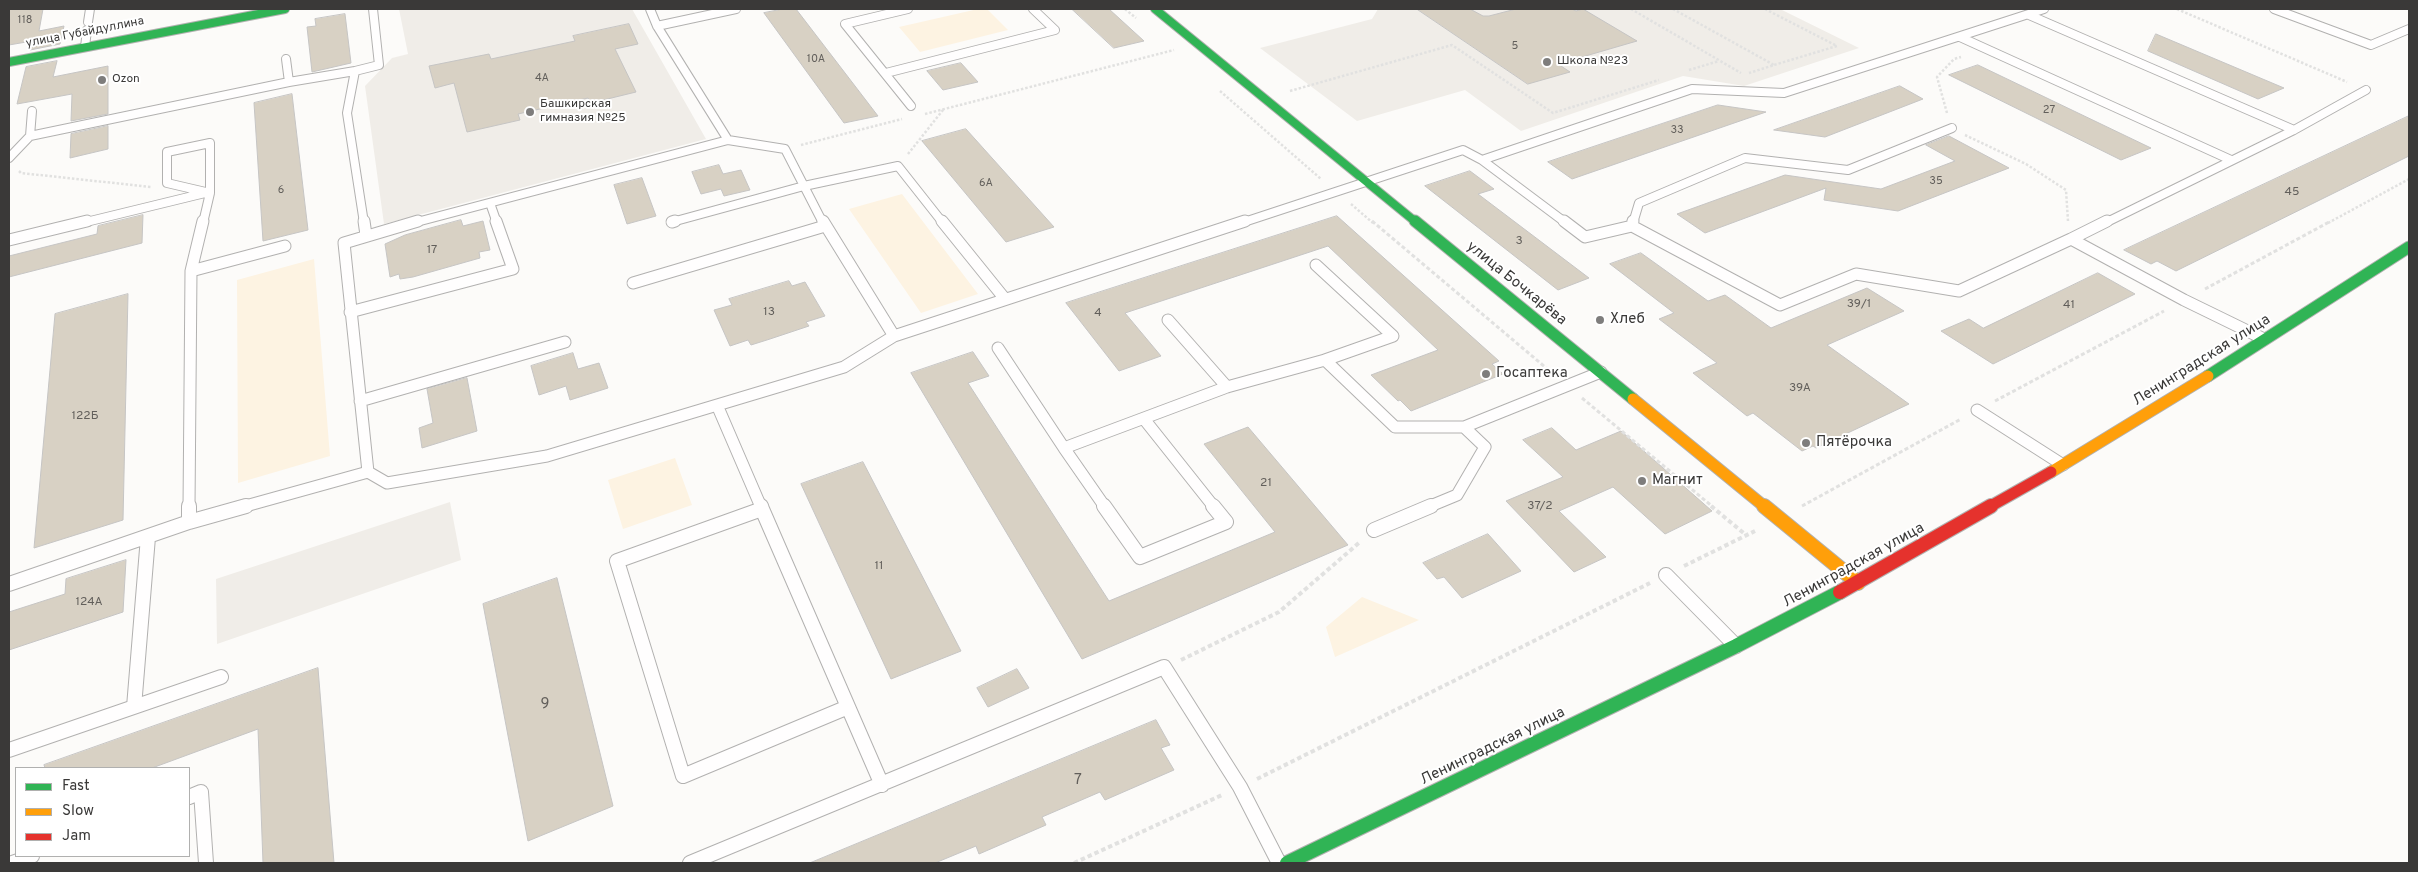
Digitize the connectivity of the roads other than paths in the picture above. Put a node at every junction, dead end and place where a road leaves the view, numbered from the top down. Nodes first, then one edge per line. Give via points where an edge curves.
1 (90, 9) edge
2 (285, 9) edge
3 (373, 9) edge
4 (650, 9) edge
5 (736, 9) edge
6 (908, 9) edge
7 (1032, 9) edge
8 (1154, 9) edge
9 (2044, 9) edge
10 (2274, 9) edge
11 (266, 11) edge
12 (2029, 15) junction
13 (657, 26) junction
14 (2409, 30) edge
15 (1960, 37) junction
16 (85, 47) junction
17 (286, 59) dead end
18 (9, 62) edge
19 (354, 71) junction
20 (886, 73) junction
21 (289, 82) junction
22 (2366, 90) road end
23 (911, 106) dead end
24 (32, 111) dead end
25 (1952, 128) road end
26 (2294, 130) junction
27 (30, 136) junction
28 (728, 140) junction
29 (9, 158) edge
30 (1482, 160) junction
31 (2231, 160) junction
32 (1366, 182) junction
33 (804, 186) junction
34 (210, 192) junction
35 (490, 203) junction
36 (672, 222) dead end
37 (825, 226) junction
38 (1632, 226) junction
39 (366, 235) junction
40 (2071, 239) junction
41 (9, 240) edge
42 (286, 246) dead end
43 (2409, 246) edge
44 (1316, 265) dead end
45 (191, 271) junction
46 (633, 283) dead end
47 (1005, 299) junction
48 (350, 312) junction
49 (1168, 320) dead end
50 (894, 336) junction
51 (2264, 339) junction
52 (565, 342) dead end
53 (998, 348) dead end
54 (1325, 360) junction
55 (1601, 372) junction
56 (1228, 387) junction
57 (360, 401) junction
58 (717, 405) junction
59 (1977, 410) road end
60 (1144, 419) junction
61 (1464, 426) junction
62 (1064, 448) junction
63 (2063, 465) junction
64 (368, 472) junction
65 (762, 509) junction
66 (189, 522) junction
67 (1374, 530) road end
68 (148, 537) junction
69 (1666, 575) road end
70 (1858, 583) junction
71 (9, 584) edge
72 (1736, 646) junction
73 (221, 677) dead end
74 (134, 706) junction
75 (848, 707) junction
76 (9, 750) edge
77 (882, 785) junction
78 (190, 797) edge
79 (29, 857) edge
80 (12, 863) edge
81 (206, 863) edge
82 (690, 863) edge
83 (1279, 863) edge
84 (1287, 863) edge

1 - 16 lane
2 - 11 street, улица Губайдуллина
3 - 19 lane via 379,65
4 - 13 lane
5 - 13 lane
6 - 20 lane via 845,24
7 - 20 lane via 1055,30
8 - 32 street, улица Бочкарёва
9 - 12 lane
10 - 14 lane via 2371,45
11 - 16 street, улица Губайдуллина
12 - 15 lane
12 - 26 lane
13 - 28 lane
15 - 30 lane via 1784,93 1692,89
15 - 31 lane
16 - 18 street, улица Губайдуллина
17 - 21 lane
19 - 21 lane
19 - 39 lane via 347,113
20 - 23 lane
21 - 27 lane
22 - 26 lane
24 - 27 lane
25 - 38 lane via 1848,170 1745,158 1639,202
26 - 31 lane
27 - 29 lane
28 - 33 lane via 785,149
28 - 35 lane
30 - 32 lane via 1463,150
30 - 38 lane via 1585,237
31 - 40 lane
32 - 47 lane
32 - 55 street, улица Бочкарёва
33 - 36 lane
33 - 37 lane
33 - 47 lane via 898,166
34 - 34 lane via 210,143 167,152 167,183
34 - 41 lane
34 - 45 lane
35 - 39 lane
35 - 48 lane via 513,269
37 - 46 lane
37 - 50 lane
38 - 40 lane via 1780,304 1856,274 1959,291
39 - 48 lane via 344,244
40 - 51 lane
42 - 45 lane
43 - 51 street, Ленинградская улица
44 - 54 lane via 1393,336
45 - 66 lane
47 - 50 lane
48 - 57 lane
49 - 56 lane
50 - 58 lane via 844,366
51 - 63 street, Ленинградская улица
52 - 57 lane
53 - 62 lane
54 - 56 lane
54 - 61 lane via 1395,427
55 - 61 lane
55 - 70 street, улица Бочкарёва
56 - 60 lane
57 - 64 lane
58 - 64 lane via 547,456 387,483
58 - 65 lane
59 - 63 lane
60 - 62 lane
60 - 62 lane via 1226,522 1140,557
61 - 67 lane via 1485,448 1457,495
63 - 70 street, Ленинградская улица
64 - 66 lane
65 - 75 lane
65 - 75 lane via 616,561 683,776
66 - 68 lane
68 - 71 lane
68 - 74 lane
69 - 72 lane
70 - 72 street, Ленинградская улица
72 - 84 street, Ленинградская улица
73 - 74 lane
74 - 76 lane
75 - 77 lane
77 - 82 lane
77 - 83 lane via 1164,668 1240,787
78 - 81 lane via 201,792
79 - 80 lane

